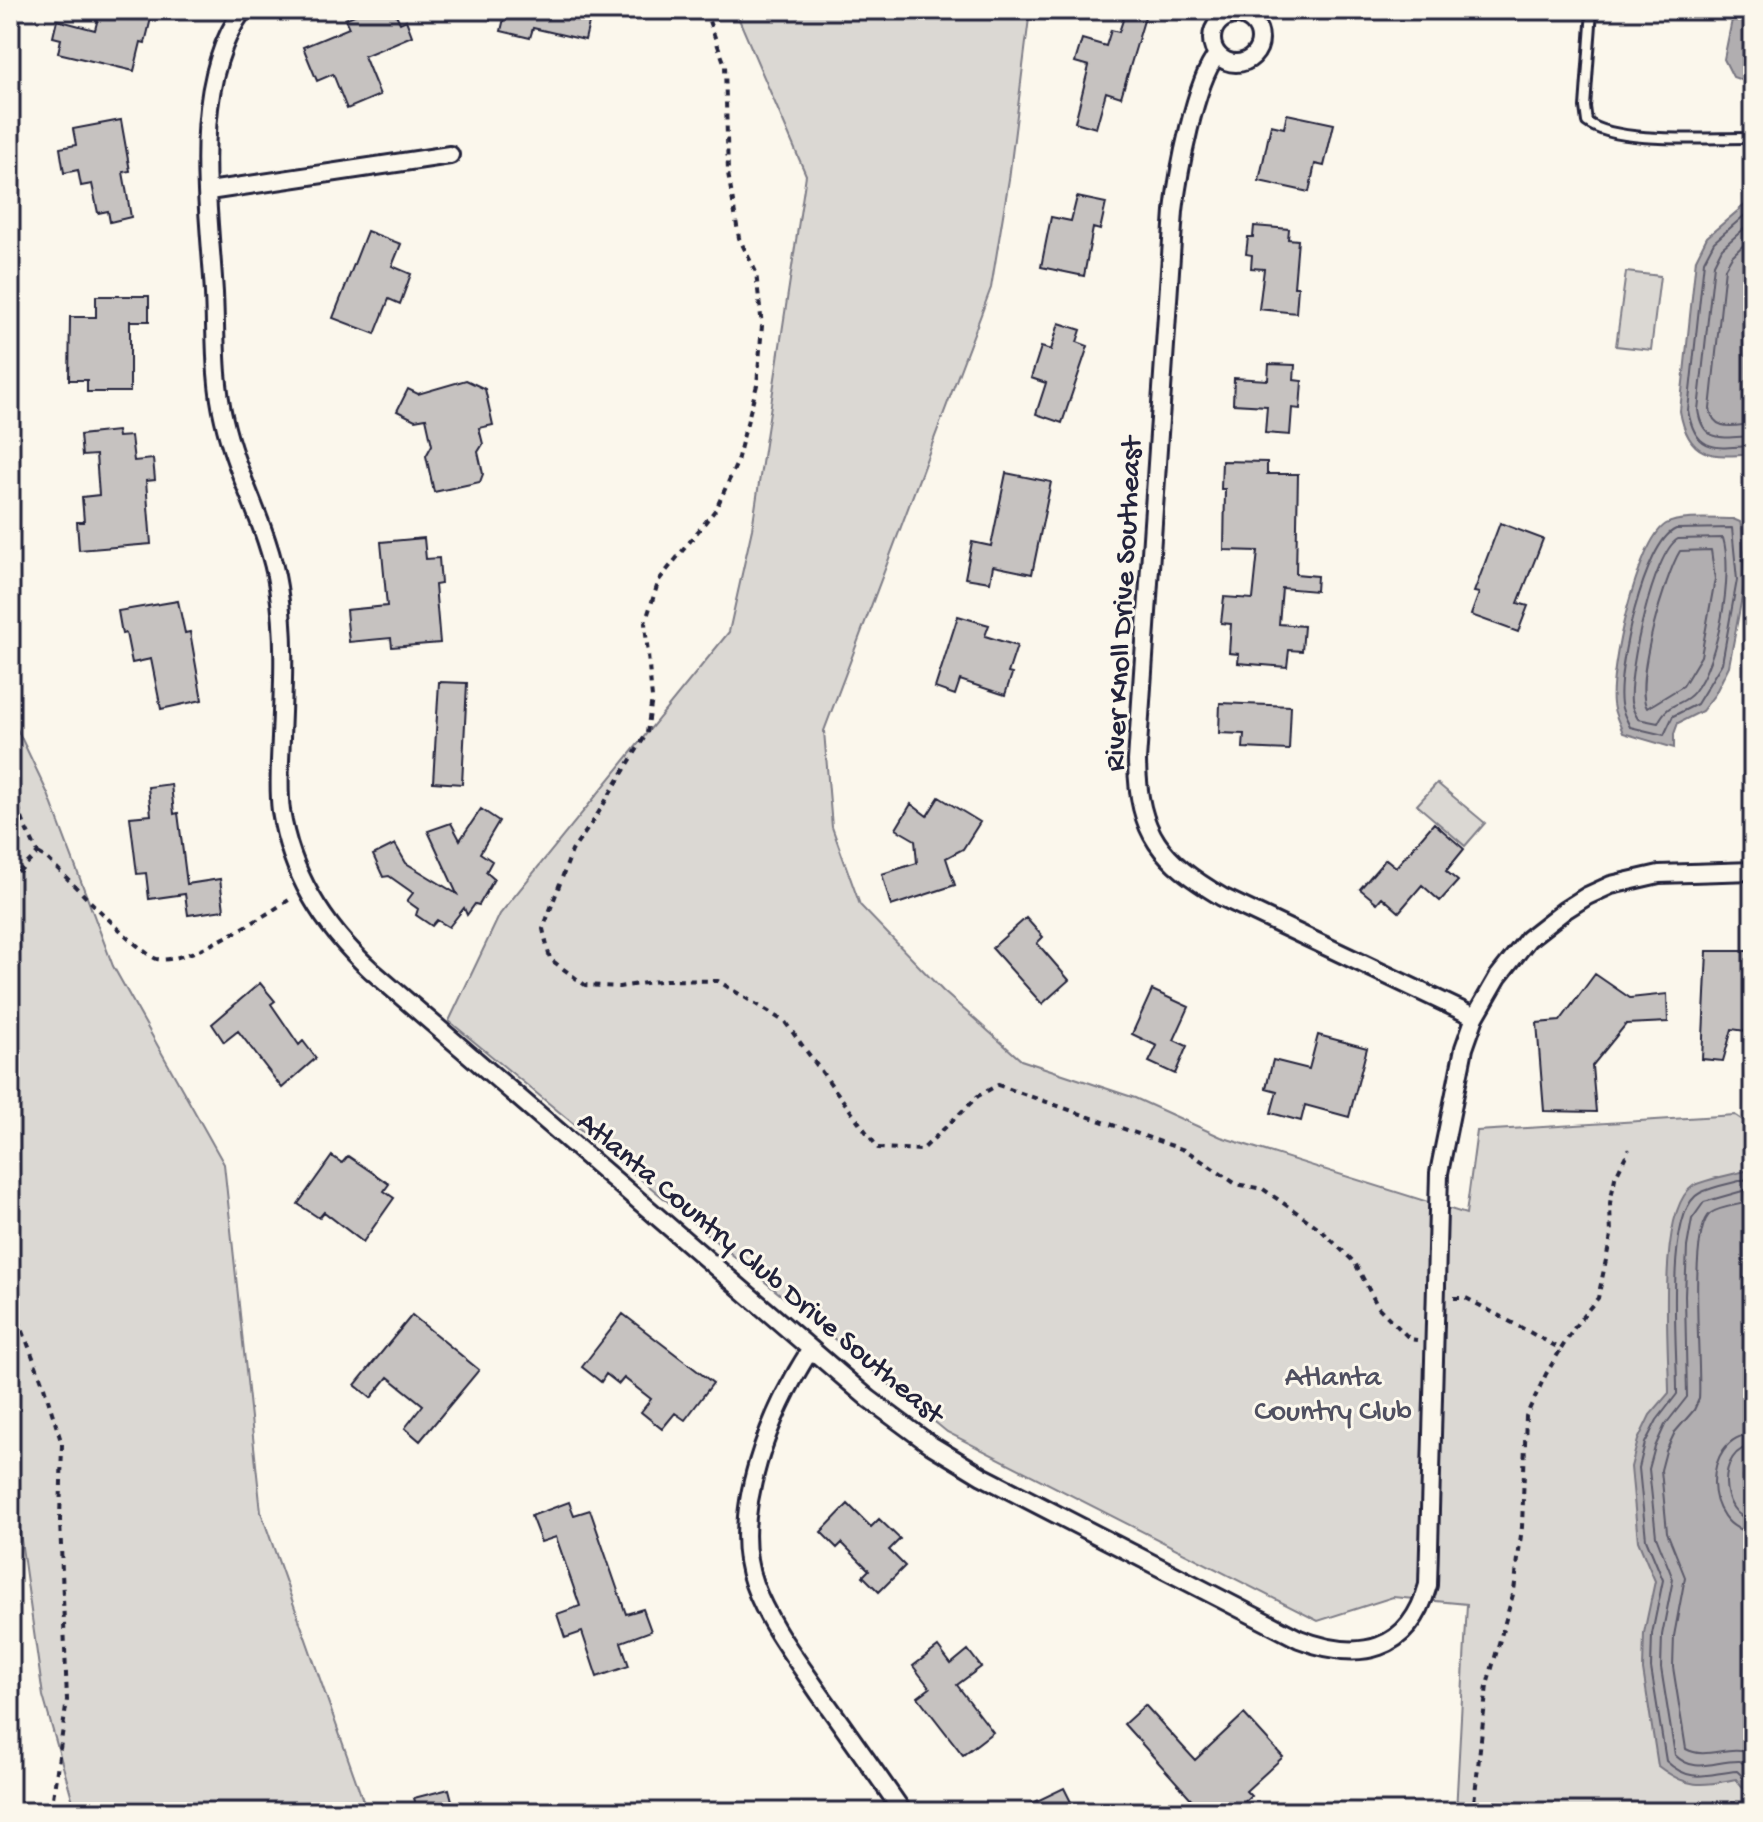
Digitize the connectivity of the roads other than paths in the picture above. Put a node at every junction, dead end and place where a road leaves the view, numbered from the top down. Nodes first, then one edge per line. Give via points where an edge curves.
1 (243, 10) edge
2 (1592, 10) edge
3 (1217, 55) dead end
4 (1753, 138) edge
5 (450, 155) dead end
6 (209, 191) junction
7 (1753, 871) edge
8 (1475, 1017) junction
9 (811, 1349) junction
10 (903, 1812) edge

1 - 6 street, Atlanta Country Club Drive Southeast via 227,37 212,84 206,152
2 - 4 lane via 1587,122 1599,131 1635,136
3 - 8 street, River Knoll Drive Southeast via 1205,74 1174,211 1137,761 1142,810 1160,848 1197,883
5 - 6 street
6 - 9 street, Atlanta Country Club Drive Southeast via 219,392 232,449 261,522 277,583 284,636 281,810 306,889 353,954
7 - 8 street, Atlanta Country Club Drive Southeast via 1659,874 1587,896 1528,939
8 - 9 street, Atlanta Country Club Drive Southeast via 1439,1173 1428,1585 1414,1620 1383,1645 1349,1652 1299,1639 1045,1511 931,1445
9 - 10 street via 789,1382 756,1465 747,1542 753,1582 795,1658

